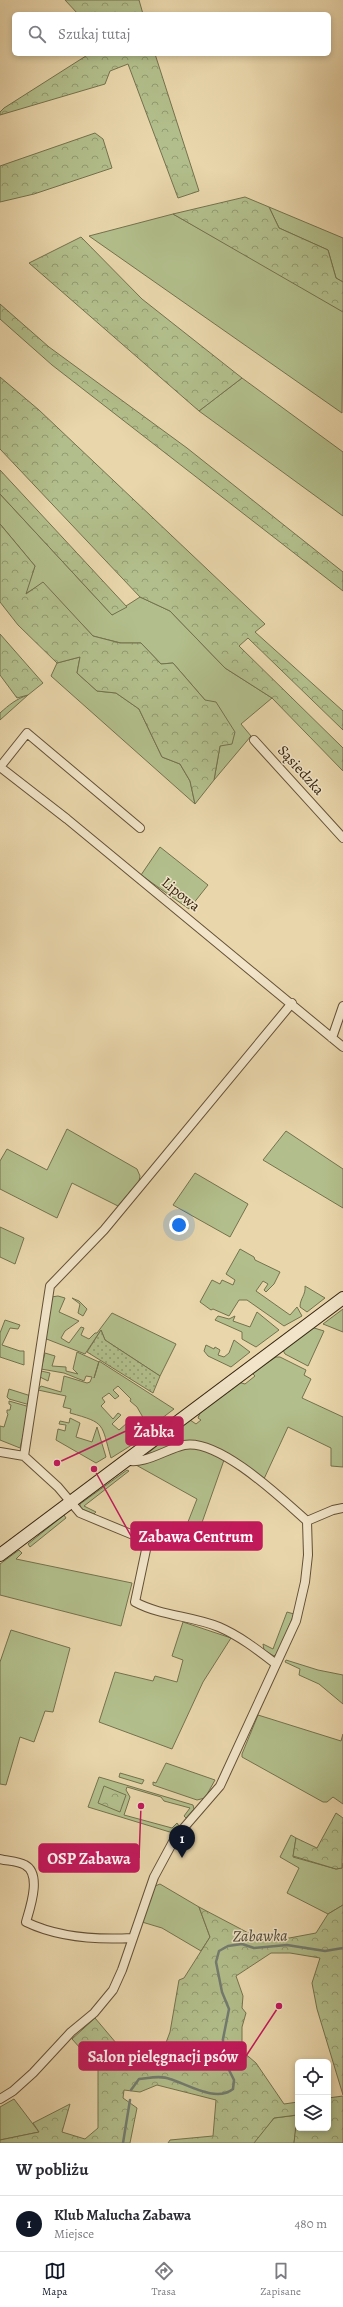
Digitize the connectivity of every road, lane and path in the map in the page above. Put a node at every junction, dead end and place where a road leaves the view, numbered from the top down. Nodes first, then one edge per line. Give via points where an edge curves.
1 (254, 740) dead end
2 (0, 767) edge
3 (140, 828) dead end
4 (343, 838) edge
5 (292, 1003) junction
6 (343, 1006) edge
7 (332, 1038) junction
8 (343, 1046) edge
9 (343, 1298) edge
10 (0, 1452) edge
11 (24, 1456) junction
12 (126, 1460) junction
13 (70, 1502) junction
14 (343, 1508) edge
15 (308, 1521) junction
16 (0, 1555) edge
17 (276, 1664) junction
18 (0, 1859) edge
19 (132, 1938) junction
20 (0, 2099) edge

1 - 4 street, Sąsiedzka
2 - 3 street via 27,733
2 - 5 street, Lipowa via 67,818
5 - 7 street, Lipowa
5 - 11 street via 104,1230 50,1286
6 - 7 street
7 - 8 street, Lipowa
9 - 12 main road
10 - 11 street
11 - 13 street
12 - 13 main road
12 - 15 street via 132,1462 171,1448 197,1446 223,1455 257,1477
13 - 16 main road
13 - 17 street via 80,1513 138,1537 146,1545 135,1602 147,1609 220,1628
14 - 15 street
15 - 17 street via 305,1582 296,1621
17 - 19 street via 220,1786 175,1838 166,1853 154,1877
18 - 19 street via 25,1865 32,1873 34,1882 26,1922 43,1930 74,1936 106,1940
19 - 20 street via 113,1990 94,2013 71,2032 14,2091

